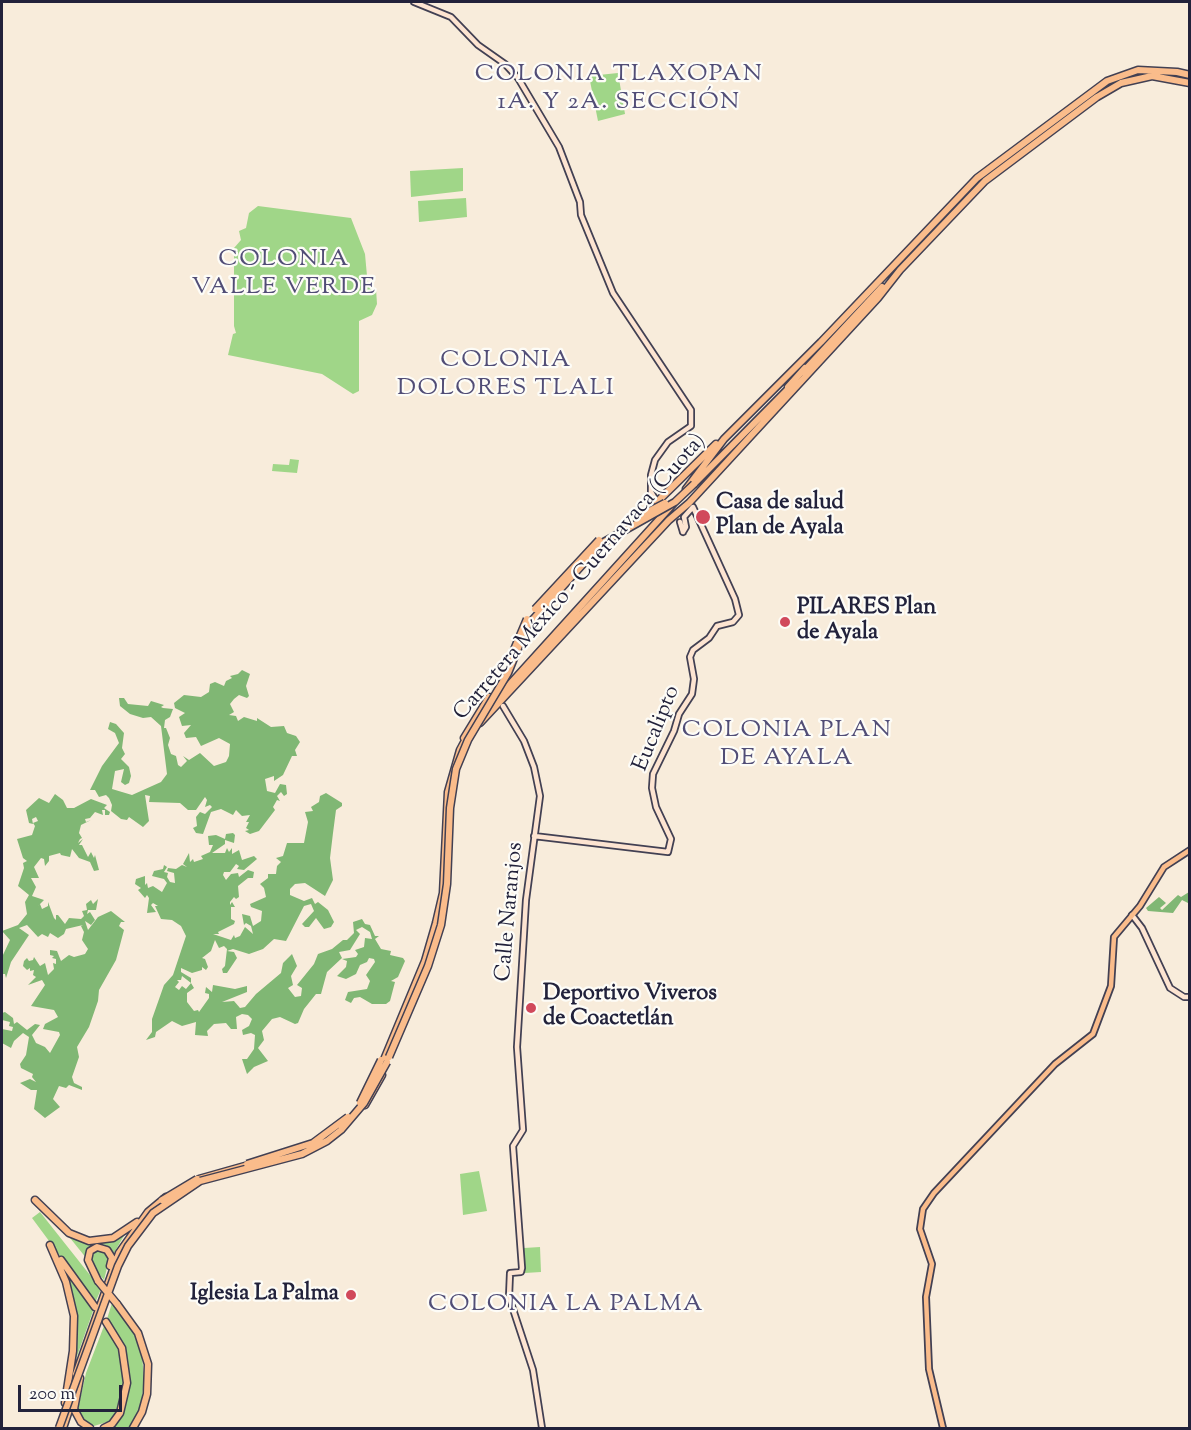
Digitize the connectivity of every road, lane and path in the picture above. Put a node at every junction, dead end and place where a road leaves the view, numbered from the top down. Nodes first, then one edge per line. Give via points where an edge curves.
1 (414, 2) edge
2 (1190, 75) edge
3 (1190, 83) edge
4 (900, 270) junction
5 (821, 342) junction
6 (742, 421) junction
7 (754, 421) junction
8 (724, 439) junction
9 (674, 500) junction
10 (658, 503) joint
11 (680, 522) dead end
12 (503, 706) dead end
13 (534, 836) junction
14 (1190, 850) edge
15 (1132, 915) junction
16 (1190, 997) edge
17 (35, 1200) dead end
18 (148, 1212) junction
19 (108, 1284) junction
20 (95, 1307) dead end
21 (106, 1322) dead end
22 (80, 1378) junction
23 (65, 1403) junction
24 (59, 1428) edge
25 (90, 1428) edge
26 (104, 1428) edge
27 (133, 1428) edge
28 (542, 1428) edge
29 (943, 1428) edge

1 - 10 street via 451,17 477,45 518,78 559,147 613,293 691,410 691,426 668,442 655,460 651,492
2 - 5 highway, Carretera México - Cuernavaca (Cuota) via 1138,70 1093,90 965,189
3 - 4 highway, Carretera México - Cuernavaca (Cuota) via 1152,76 1128,80 1105,91 985,181
4 - 9 highway, bridge via 789,388
4 - 22 highway, Carretera México - Cuernavaca (Cuota) via 689,503 475,730 453,789 447,894 436,946 372,1096 345,1127 314,1149 199,1183 155,1213 125,1255
5 - 6 highway, Carretera México - Cuernavaca (Cuota)
5 - 7 highway via 812,359
6 - 7 highway
6 - 8 highway, Carretera México - Cuernavaca (Cuota)
7 - 9 highway, bridge
8 - 10 highway
8 - 18 highway, Carretera México - Cuernavaca (Cuota) via 683,493 501,693 466,737 448,792 443,892 431,943 391,1044 362,1103 332,1131 305,1148 198,1179
9 - 24 highway, bridge via 602,543 533,617 508,673 468,740 452,788 447,884 436,943 373,1090 341,1130 316,1148 200,1182 153,1213 118,1266
11 - 13 street, Eucalipto via 683,532 684,517 693,507 739,615 733,622 717,626 693,650 692,694 679,714 652,778 656,807 671,839 666,853
12 - 13 street, Calle Naranjos via 521,735 536,773 540,801
13 - 28 street, Calle Naranjos via 517,1047 523,1130 513,1146 522,1268 521,1272 510,1273 509,1297 533,1370
14 - 15 main road via 1164,867
15 - 16 street via 1170,988
15 - 29 main road via 1112,941 1111,986 1093,1034 1055,1064 923,1209 920,1229 932,1264 926,1297 927,1357
17 - 18 highway via 69,1233 89,1241 119,1235
18 - 19 highway, Carretera México - Cuernavaca (Cuota) via 126,1241
19 - 23 highway, Carretera México - Cuernavaca (Cuota)
19 - 27 highway, bridge via 112,1258 99,1246 88,1256 98,1281 138,1333 148,1364 147,1394
20 - 23 highway via 50,1245 66,1282 74,1316 74,1351
21 - 26 highway via 122,1348 127,1383 120,1413
22 - 24 highway, Carretera México - Cuernavaca (Cuota)
22 - 25 highway via 74,1409 81,1422
23 - 24 highway, Carretera México - Cuernavaca (Cuota)

